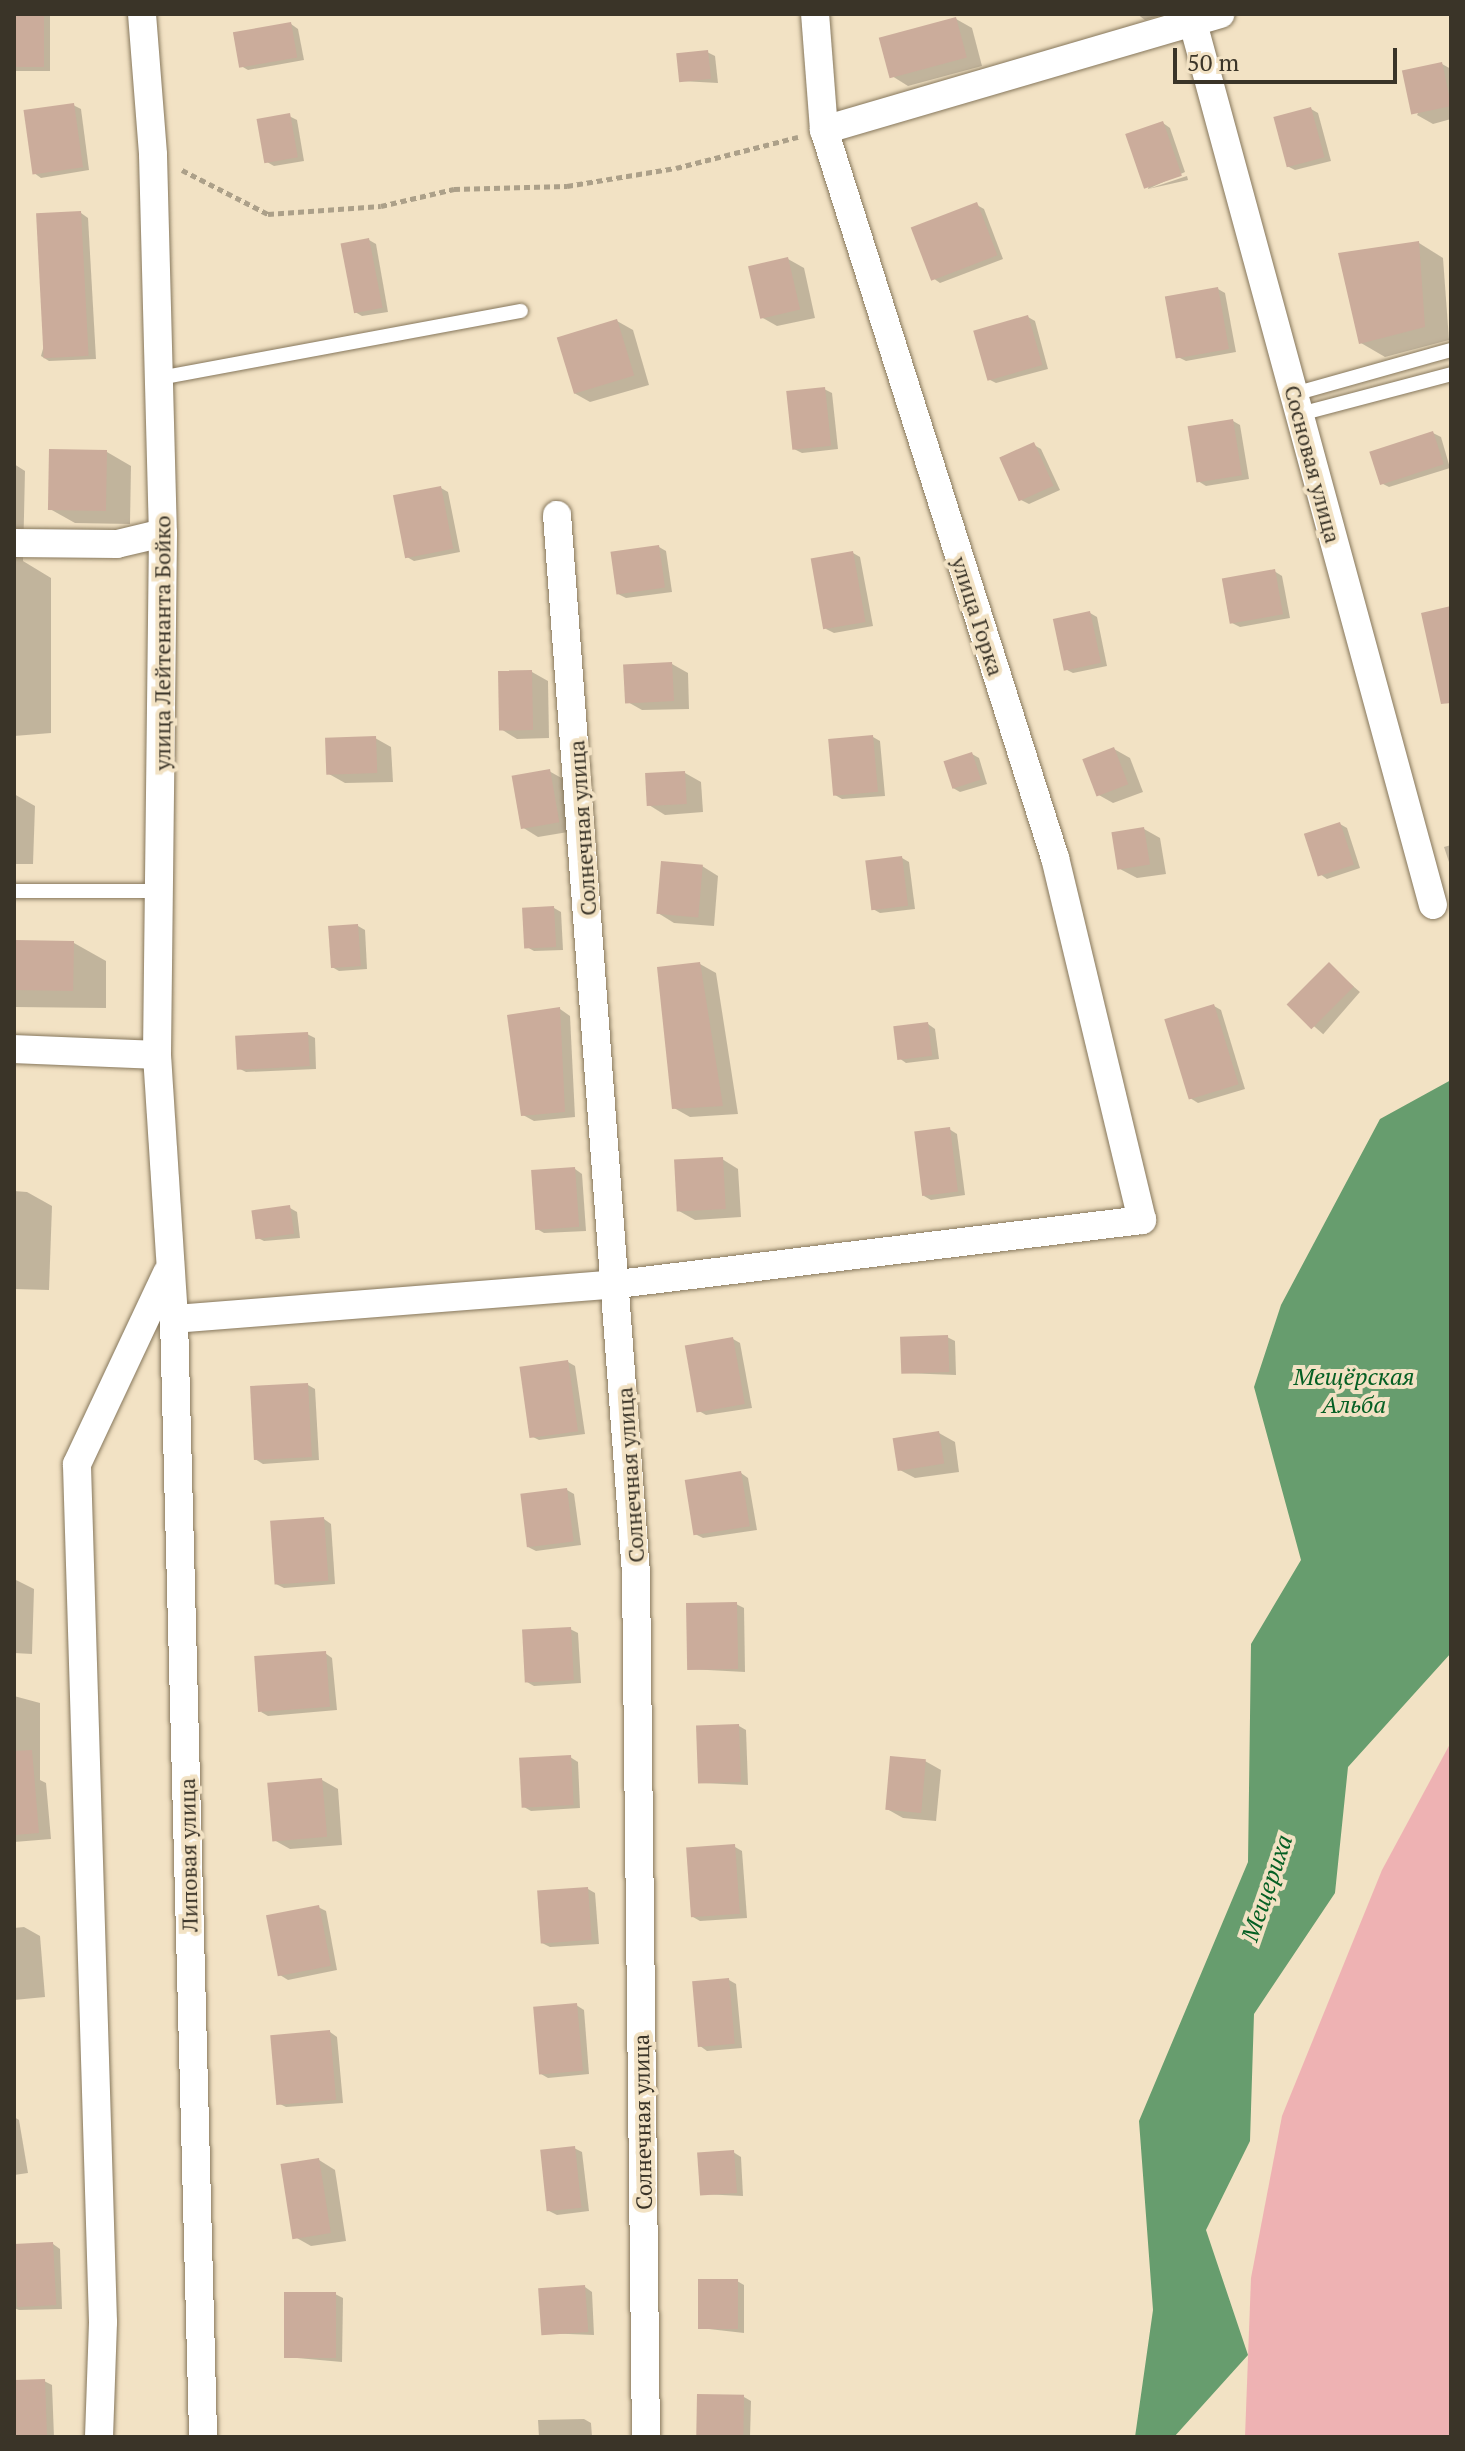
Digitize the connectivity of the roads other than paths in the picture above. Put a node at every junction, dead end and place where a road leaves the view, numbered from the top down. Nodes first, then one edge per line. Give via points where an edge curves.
1 (142, 14) edge
2 (815, 14) edge
3 (1207, 18) edge
4 (824, 130) junction
5 (521, 311) dead end
6 (1451, 350) edge
7 (1451, 374) edge
8 (159, 378) junction
9 (1297, 404) junction
10 (557, 515) dead end
11 (163, 533) junction
12 (14, 543) edge
13 (14, 891) edge
14 (161, 891) junction
15 (1433, 905) dead end
16 (14, 1049) edge
17 (157, 1055) junction
18 (167, 1273) junction
19 (618, 1284) junction
20 (174, 1319) junction
21 (99, 2437) edge
22 (203, 2437) edge
23 (646, 2437) edge

1 - 8 street, улица Лейтенанта Бойко via 153,155
2 - 4 street, улица Горка
3 - 4 street
3 - 9 street, Сосновая улица
4 - 19 street, улица Горка via 1055,858 1142,1220
5 - 8 lane
6 - 9 lane
7 - 9 lane
8 - 11 street, улица Лейтенанта Бойко
9 - 15 street, Сосновая улица
10 - 19 street, Солнечная улица
11 - 12 street via 117,544
11 - 14 street, улица Лейтенанта Бойко
13 - 14 lane
14 - 17 street, улица Лейтенанта Бойко
16 - 17 street
17 - 18 street, улица Лейтенанта Бойко
18 - 20 street, Липовая улица
18 - 21 street via 77,1464 103,2322
19 - 20 street
19 - 23 street, Солнечная улица via 636,1573
20 - 22 street, Липовая улица

